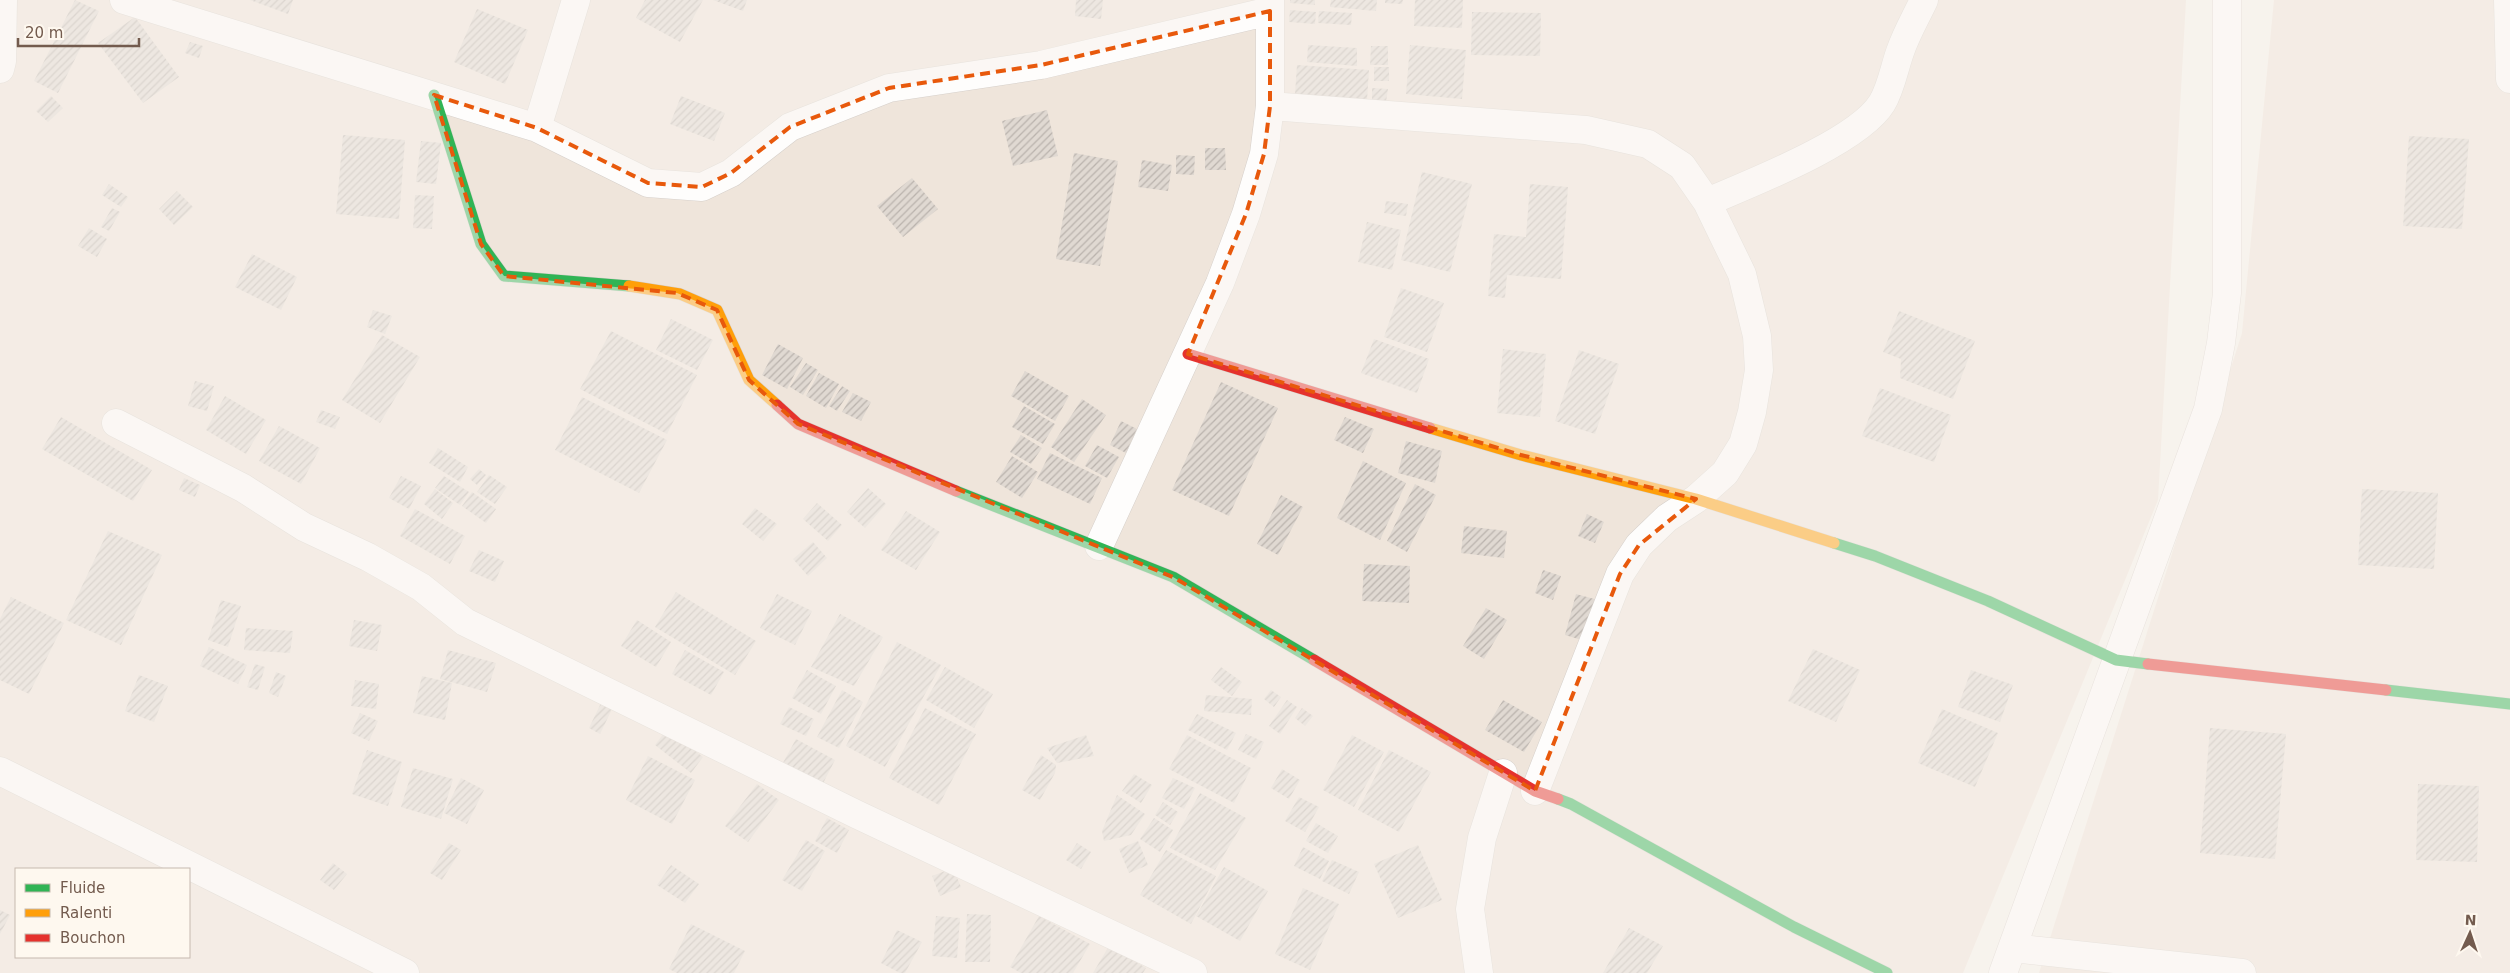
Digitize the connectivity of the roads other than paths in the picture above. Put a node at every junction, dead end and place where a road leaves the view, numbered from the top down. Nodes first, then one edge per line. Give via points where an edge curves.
1 (3, 0) edge
2 (124, 0) edge
3 (576, 0) edge
4 (1924, 0) edge
5 (2227, 0) edge
6 (2508, 0) edge
7 (1270, 5) edge
8 (0, 69) edge
9 (2510, 79) edge
10 (434, 96) junction
11 (1270, 106) junction
12 (537, 128) junction
13 (1707, 202) junction
14 (1188, 354) junction
15 (116, 423) dead end
16 (1696, 499) junction
17 (1099, 546) junction
18 (2116, 660) junction
19 (2510, 704) edge
20 (0, 772) edge
21 (1503, 773) junction
22 (1535, 791) junction
23 (2013, 948) junction
24 (1184, 971) edge
25 (405, 973) edge
26 (1479, 973) edge
27 (1887, 973) edge
28 (2003, 973) edge
29 (2242, 973) edge

1 - 8 street
2 - 10 street
3 - 12 street
4 - 13 street via 1900,52 1882,103 1870,117 1796,164
5 - 18 street via 2227,293 2221,343 2208,409
6 - 9 street
7 - 11 street
7 - 12 street via 1041,65 889,88 790,127 731,173 702,187 648,183
10 - 12 street
10 - 17 street via 481,244 504,276 676,293 717,310 749,380 798,424 1025,520
11 - 13 street via 1586,130 1648,144 1682,166
11 - 14 street via 1264,154 1246,214
13 - 16 street via 1742,274 1757,336 1759,370 1743,444 1725,473
14 - 16 street via 1521,455
14 - 17 street
15 - 24 street via 243,488 304,527 368,557 421,587 465,622
16 - 18 street via 1875,556 1988,601
16 - 22 street via 1667,518 1639,545 1620,574
17 - 21 street via 1173,576
18 - 19 street
18 - 23 street
20 - 25 street
21 - 22 street
21 - 26 street via 1482,838 1470,909
22 - 27 street via 1571,804 1794,927
23 - 28 street
23 - 29 street

